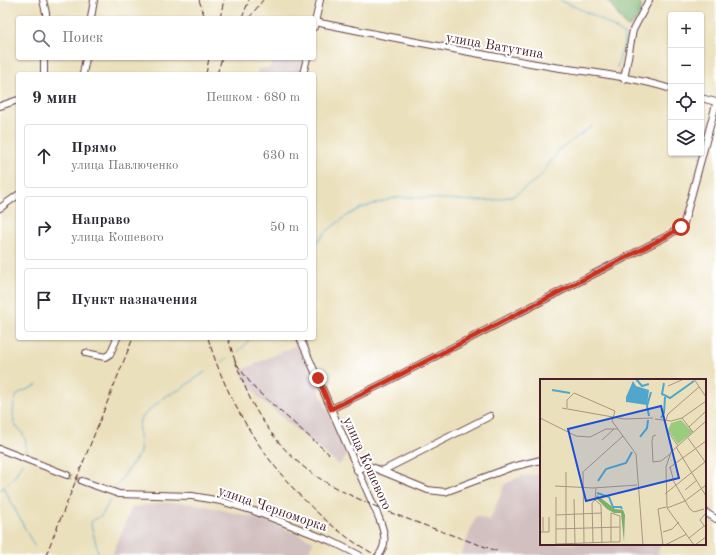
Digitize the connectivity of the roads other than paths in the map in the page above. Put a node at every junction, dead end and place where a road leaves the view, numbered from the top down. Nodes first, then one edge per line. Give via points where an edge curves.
1 (43, 0) edge
2 (94, 0) edge
3 (320, 0) edge
4 (649, 0) edge
5 (46, 16) edge
6 (91, 16) edge
7 (316, 16) edge
8 (316, 24) edge
9 (44, 60) edge
10 (86, 60) edge
11 (306, 60) edge
12 (44, 72) edge
13 (83, 72) edge
14 (304, 72) edge
15 (624, 78) junction
16 (668, 88) edge
17 (704, 99) edge
18 (16, 101) edge
19 (716, 103) edge
20 (0, 106) edge
21 (16, 196) edge
22 (0, 208) edge
23 (116, 340) edge
24 (301, 340) edge
25 (86, 353) dead end
26 (331, 409) junction
27 (490, 416) dead end
28 (0, 448) edge
29 (540, 460) edge
30 (357, 470) junction
31 (382, 471) junction
32 (67, 475) tunnel mouth
33 (82, 481) tunnel mouth
34 (706, 513) edge
35 (716, 519) edge
36 (359, 555) edge
37 (380, 555) edge

1 - 5 street
2 - 6 street
3 - 7 street
4 - 15 street via 633,30
8 - 15 street, улица Ватутина
9 - 12 street
10 - 13 street
11 - 14 street
15 - 16 street, улица Ватутина
17 - 19 street
18 - 20 street
19 - 26 street via 683,225 660,240
21 - 22 street
23 - 25 street via 110,354 105,357
24 - 26 street, улица Кошевого
26 - 30 street, улица Кошевого
27 - 31 street
28 - 32 street
29 - 31 street via 512,467 445,492 428,490
30 - 31 street via 366,466
30 - 37 street, улица Кошевого via 383,528 385,546
33 - 36 street, улица Черноморка via 119,494 192,496 222,501 304,530
34 - 35 street

